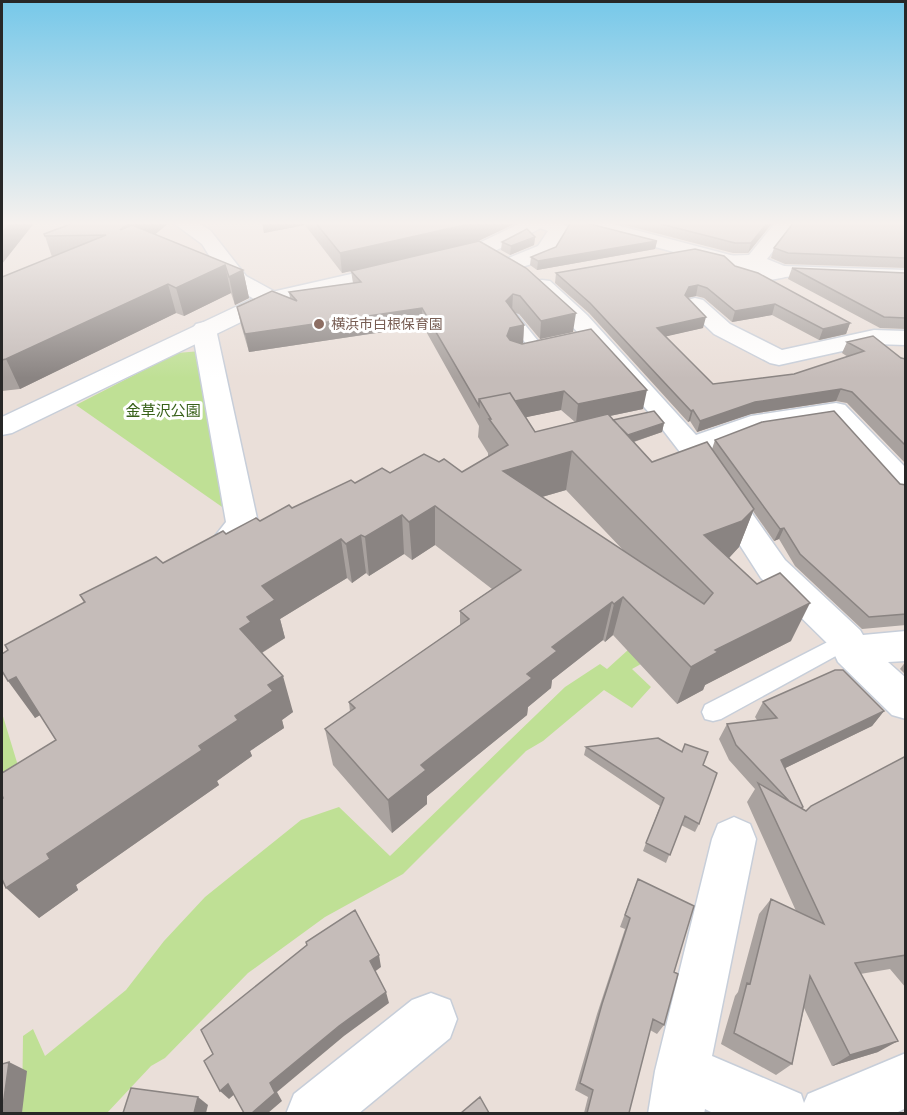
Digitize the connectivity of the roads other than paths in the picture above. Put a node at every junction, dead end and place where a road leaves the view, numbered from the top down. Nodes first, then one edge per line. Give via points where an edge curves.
1 (234, 274) edge
2 (378, 274) edge
3 (537, 274) edge
4 (772, 274) edge
5 (860, 274) edge
6 (906, 276) edge
7 (794, 293) edge
8 (271, 299) junction
9 (694, 305) edge
10 (513, 318) edge
11 (844, 321) edge
12 (204, 329) junction
13 (874, 338) junction
14 (557, 345) junction
15 (902, 347) edge
16 (2, 427) edge
17 (691, 447) junction
18 (906, 487) edge
19 (189, 569) edge
20 (849, 646) junction
21 (906, 646) edge
22 (906, 703) edge
23 (713, 712) dead end
24 (734, 840) dead end
25 (431, 1019) dead end
26 (906, 1080) edge
27 (679, 1092) edge
28 (314, 1113) edge
29 (781, 1113) edge
30 (828, 1113) edge

1 - 8 street
2 - 8 street
3 - 14 street via 546,277
4 - 7 street
5 - 6 street
8 - 12 street
9 - 13 street via 722,329 779,358
10 - 14 lane
11 - 13 street
12 - 16 street
12 - 19 street via 242,523 220,553
13 - 15 street
14 - 17 street via 656,412
17 - 18 street via 751,424 836,411
17 - 20 street via 773,569
20 - 21 street
20 - 22 street
20 - 23 lane
24 - 27 street
25 - 28 street
26 - 30 street
27 - 29 street

